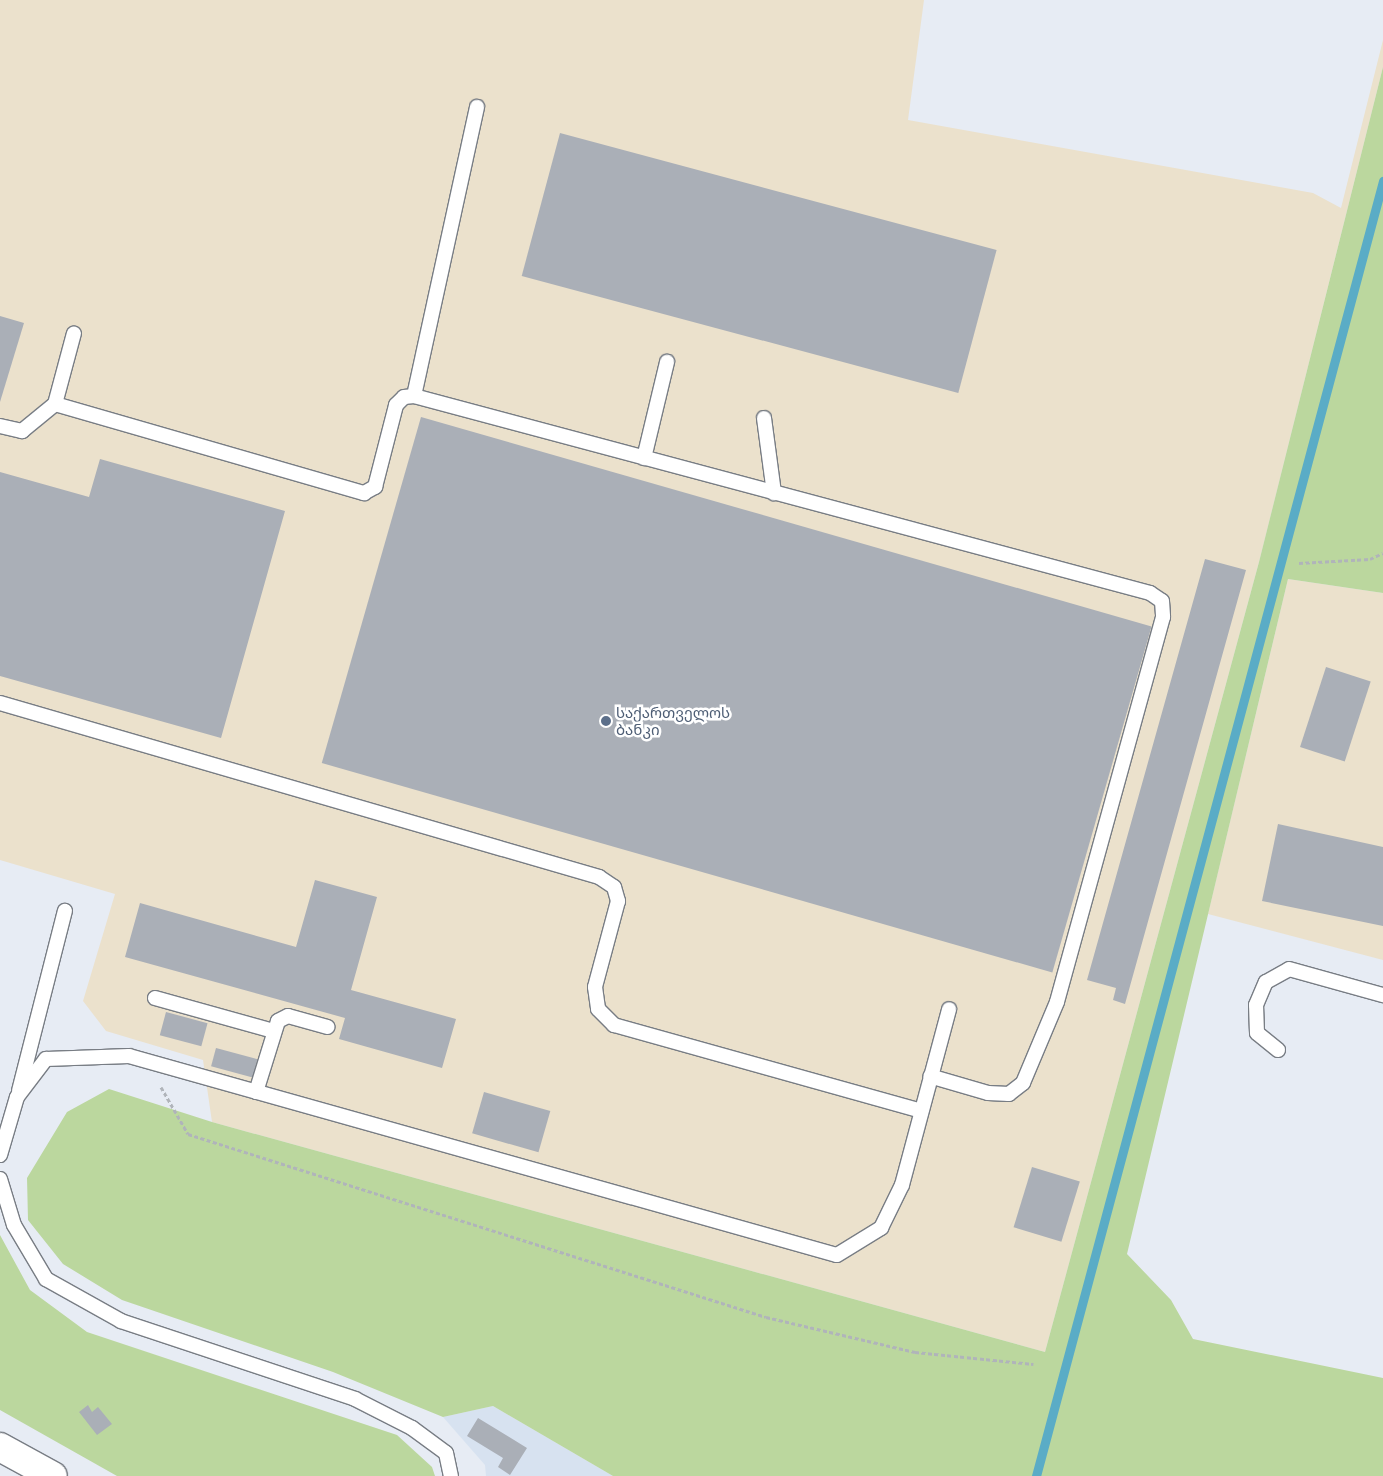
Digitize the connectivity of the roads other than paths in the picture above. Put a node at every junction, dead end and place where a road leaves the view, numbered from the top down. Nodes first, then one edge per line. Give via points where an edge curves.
1 (477, 107) dead end
2 (74, 332) dead end
3 (666, 362) dead end
4 (414, 396) junction
5 (55, 404) junction
6 (764, 418) dead end
7 (0, 426) edge
8 (644, 458) junction
9 (774, 492) junction
10 (0, 703) edge
11 (65, 911) dead end
12 (1383, 995) edge
13 (155, 998) dead end
14 (949, 1009) dead end
15 (328, 1027) dead end
16 (273, 1031) junction
17 (1278, 1050) dead end
18 (930, 1076) junction
19 (256, 1092) junction
20 (17, 1097) junction
21 (922, 1111) junction
22 (0, 1155) edge
23 (0, 1179) edge
24 (0, 1447) edge
25 (53, 1476) edge
26 (451, 1476) edge

1 - 4 lane
2 - 5 lane
3 - 8 lane
4 - 5 lane via 404,397 396,405 375,487 364,493
4 - 8 lane
5 - 7 lane via 22,431
6 - 9 lane
8 - 9 lane
9 - 18 lane via 1150,593 1162,601 1163,617 1058,1002 1023,1083 1009,1094 988,1093
10 - 21 lane via 599,877 614,887 618,902 595,986 598,1009 614,1025
11 - 20 lane
12 - 17 lane via 1289,969 1266,982 1256,1005 1257,1033
13 - 16 lane
14 - 18 lane
15 - 16 lane via 288,1016 278,1021
16 - 19 lane
18 - 21 lane
19 - 20 lane via 129,1056 46,1059
19 - 21 lane via 837,1254 881,1228 902,1185
20 - 22 lane
23 - 26 lane via 14,1225 46,1280 121,1321 355,1399 412,1428 446,1453
24 - 25 highway

